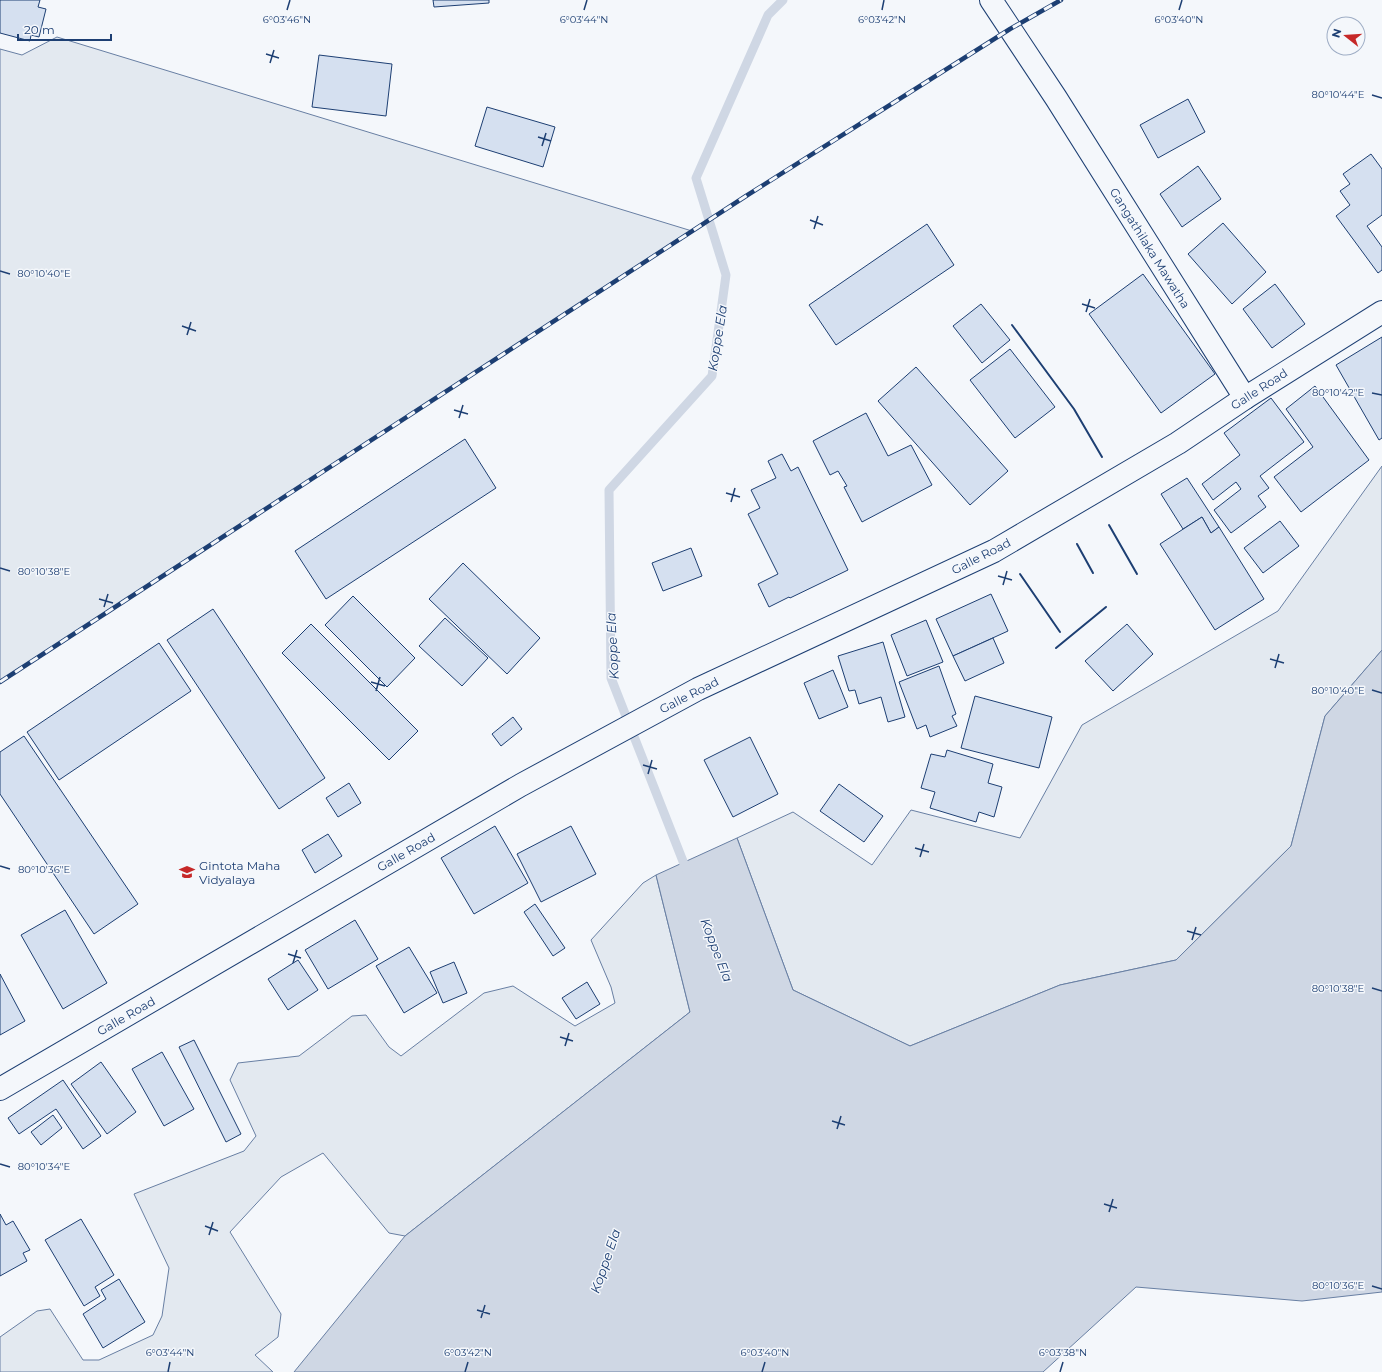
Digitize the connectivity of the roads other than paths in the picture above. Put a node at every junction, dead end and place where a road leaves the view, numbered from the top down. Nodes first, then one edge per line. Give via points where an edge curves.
1 (991, 0) edge
2 (1382, 312) edge
3 (1245, 398) junction
4 (0, 1089) edge

1 - 3 main road, Gangathilaka Mawatha via 1056,98
2 - 3 main road, Galle Road
3 - 4 main road, Galle Road via 1178,442 994,551 698,689 521,785

